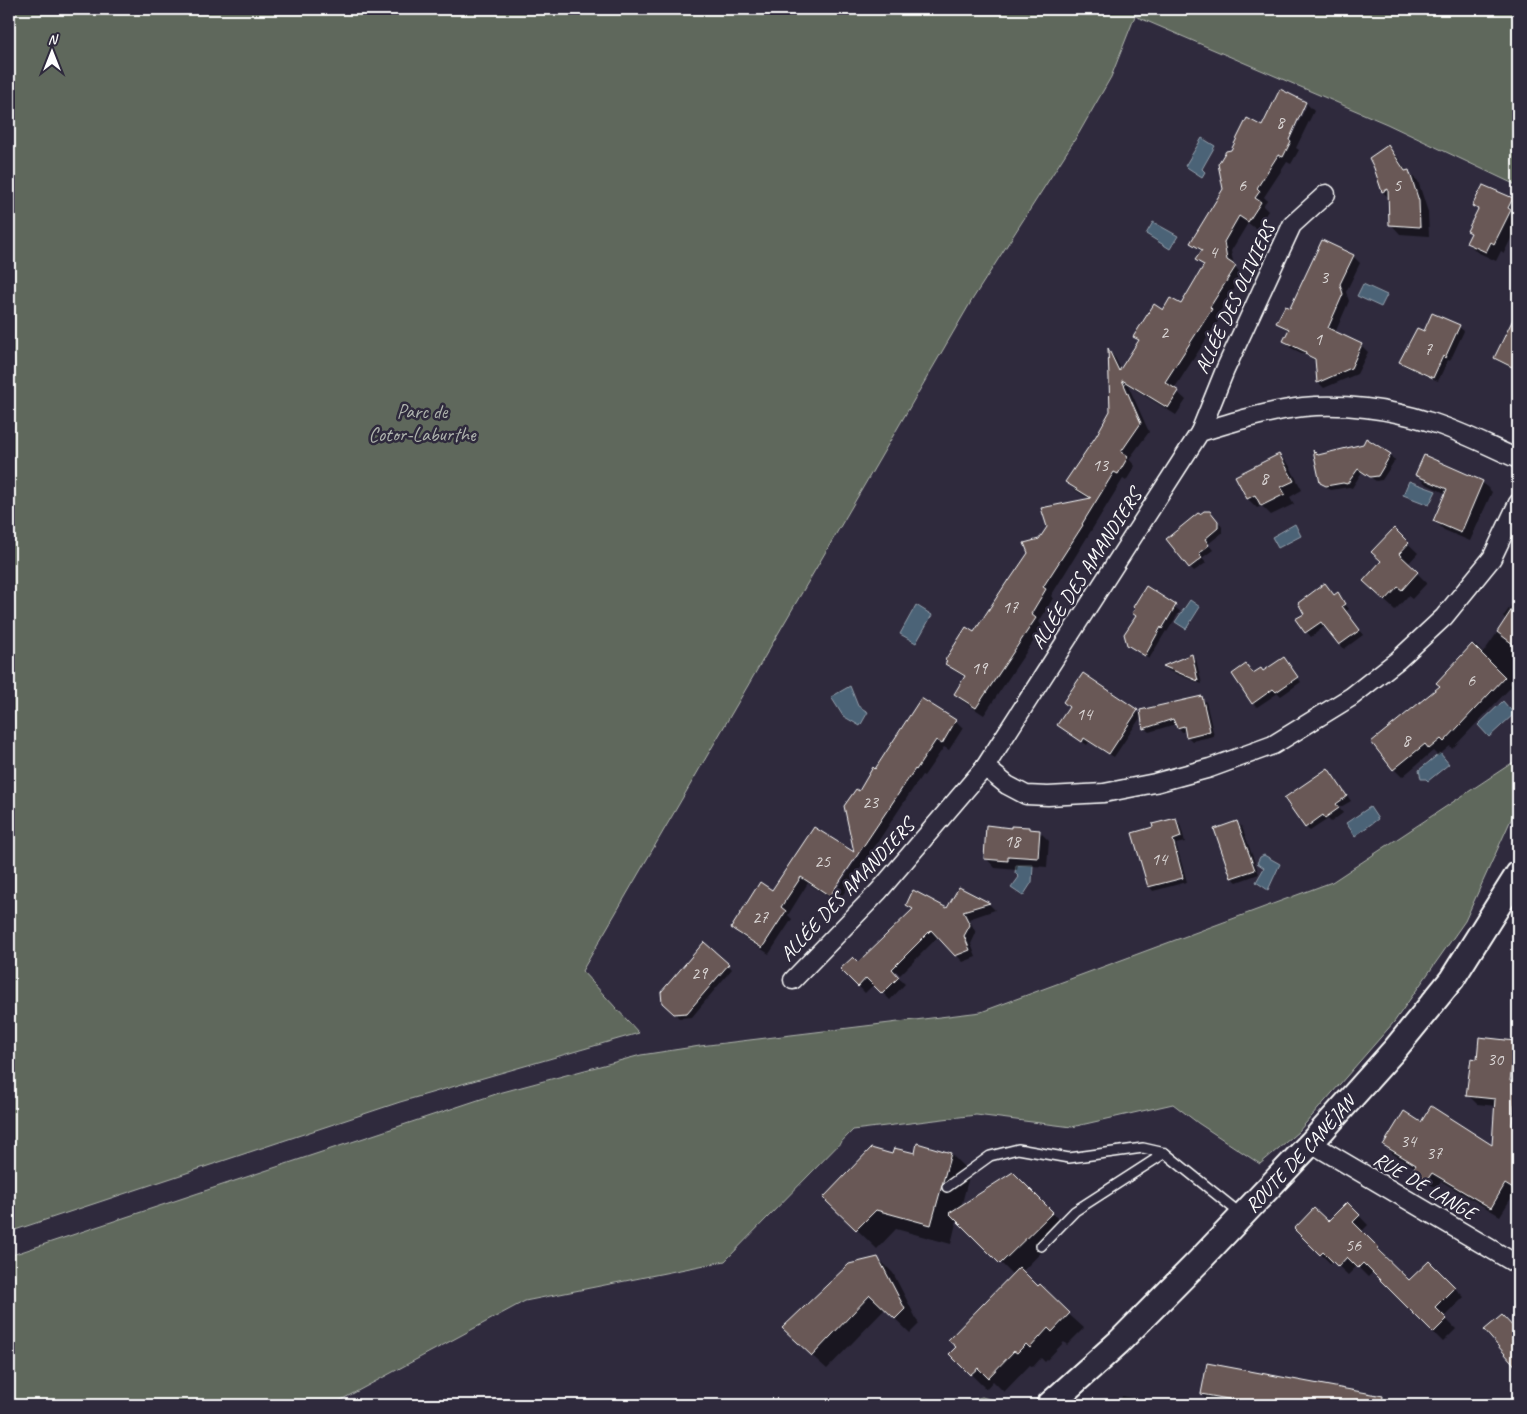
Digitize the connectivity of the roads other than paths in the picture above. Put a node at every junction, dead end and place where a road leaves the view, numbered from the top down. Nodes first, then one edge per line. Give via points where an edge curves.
1 (1326, 194) dead end
2 (1200, 432) junction
3 (1518, 460) edge
4 (1518, 503) edge
5 (985, 767) junction
6 (1518, 874) edge
7 (793, 980) dead end
8 (1310, 1143) junction
9 (1165, 1153) junction
10 (947, 1186) dead end
11 (1242, 1216) junction
12 (1041, 1246) dead end
13 (1518, 1265) edge
14 (1049, 1405) edge

1 - 2 street, ALLÉE DES OLIVIERS via 1292,225
2 - 3 street via 1302,407 1328,406 1398,414 1427,421
2 - 5 street, ALLÉE DES AMANDIERS
4 - 5 street via 1492,558 1444,617 1352,697 1273,745 1210,768 1104,793 1026,795
5 - 7 street, ALLÉE DES AMANDIERS via 879,891
6 - 8 street, ROUTE DE CANÉJAN via 1452,979 1396,1048
8 - 11 street, ROUTE DE CANÉJAN
8 - 13 street, RUE DE LANGE
9 - 10 lane via 1143,1148 1069,1158 1018,1149 990,1156
9 - 11 lane
9 - 12 lane via 1075,1211
11 - 14 street, ROUTE DE CANÉJAN via 1119,1342

